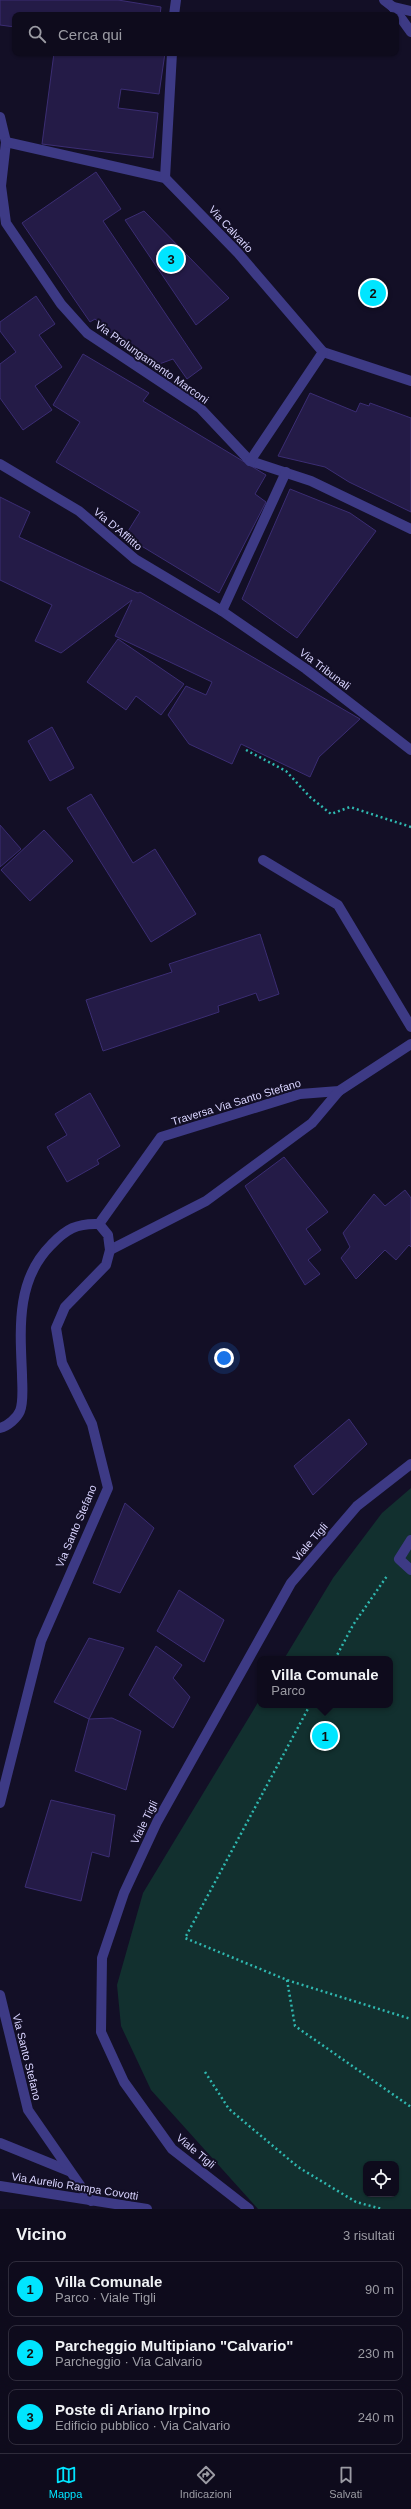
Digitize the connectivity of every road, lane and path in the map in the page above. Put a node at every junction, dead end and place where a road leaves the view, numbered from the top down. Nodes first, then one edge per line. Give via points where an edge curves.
1 (176, 0) edge
2 (384, 0) edge
3 (393, 7) junction
4 (411, 11) edge
5 (174, 12) edge
6 (397, 12) edge
7 (399, 15) edge
8 (411, 32) edge
9 (172, 56) edge
10 (0, 117) edge
11 (6, 142) junction
12 (165, 178) junction
13 (323, 352) junction
14 (411, 381) edge
15 (250, 461) junction
16 (0, 464) edge
17 (286, 472) junction
18 (411, 529) edge
19 (222, 611) junction
20 (246, 750) dead end
21 (411, 750) edge
22 (411, 828) edge
23 (263, 860) dead end
24 (411, 1027) edge
25 (411, 1044) edge
26 (339, 1091) junction
27 (99, 1224) junction
28 (110, 1250) junction
29 (0, 1428) edge
30 (411, 1464) edge
31 (411, 1540) edge
32 (399, 1559) junction
33 (411, 1570) edge
34 (337, 1656) edge
35 (308, 1708) edge
36 (0, 1803) edge
37 (287, 1980) junction
38 (0, 1995) edge
39 (411, 2020) edge
40 (205, 2072) dead end
41 (411, 2107) edge
42 (0, 2143) edge
43 (69, 2171) junction
44 (0, 2186) edge
45 (91, 2201) junction
46 (146, 2209) edge
47 (249, 2209) edge
48 (382, 2209) edge

1 - 5 street
2 - 3 street
3 - 4 street
3 - 6 street
7 - 8 street
9 - 12 street
10 - 11 street
11 - 12 street
11 - 15 street, Via Prolungamento Marconi via 0,186 6,223 61,304 87,333 200,408
12 - 13 street, Via Calvario via 238,253
13 - 14 street
13 - 15 street
15 - 17 street, Via Prolungamento Marconi
16 - 19 street, Via D'Afflitto via 79,512 135,559
17 - 18 street, Via Prolungamento Marconi via 311,481
17 - 19 street
19 - 21 street, Via Tribunali via 306,669
20 - 22 path via 286,771 310,797 331,814 350,807
23 - 24 street via 338,905
25 - 26 street, Traversa Via Santo Stefano
26 - 27 street, Traversa Via Santo Stefano via 300,1094 161,1137
26 - 28 street via 312,1123 206,1201
27 - 28 street via 108,1235
27 - 29 street via 83,1223 61,1234 39,1256 23,1296 19,1324 22,1391 20,1411 7,1426
28 - 36 street, Via Santo Stefano via 106,1265 65,1307 56,1328 62,1363 92,1424 108,1488 41,1641
30 - 47 street, Viale Tigli via 357,1506 291,1583 157,1822 124,1893 102,1958 101,2032 124,2082 172,2149
31 - 32 street
32 - 33 street
32 - 34 path via 353,1624
35 - 37 path via 185,1938
37 - 39 path
37 - 41 path via 295,2026
38 - 43 street, Via Santo Stefano via 28,2110
40 - 48 path via 229,2109 298,2167 356,2202
42 - 43 street
43 - 45 street, Via Santo Stefano
44 - 45 street, Via Aurelio Rampa Covotti
45 - 46 street, Via Aurelio Rampa Covotti

